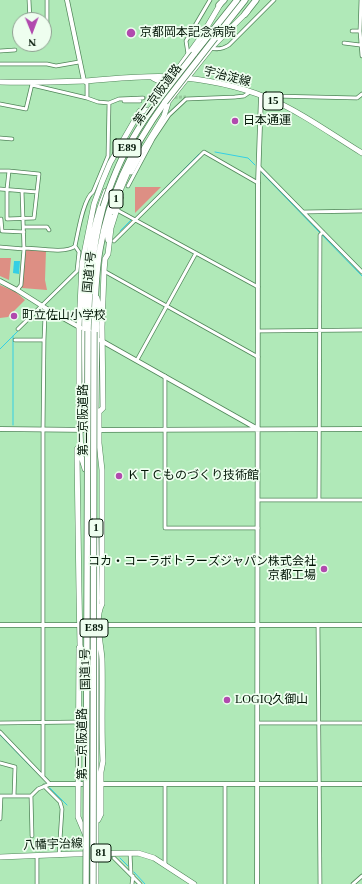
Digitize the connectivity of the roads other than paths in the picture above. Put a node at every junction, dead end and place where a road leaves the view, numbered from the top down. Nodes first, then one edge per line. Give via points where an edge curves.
1 (29, 0) edge
2 (47, 0) edge
3 (67, 0) edge
4 (210, 0) edge
5 (223, 0) edge
6 (237, 0) edge
7 (245, 0) edge
8 (257, 0) edge
9 (274, 0) edge
10 (361, 0) edge
11 (219, 5) joint
12 (30, 12) edge
13 (47, 12) edge
14 (245, 14) joint
15 (352, 31) dead end
16 (360, 31) junction
17 (344, 43) dead end
18 (360, 44) junction
19 (211, 48) junction
20 (12, 50) edge
21 (0, 51) edge
22 (362, 56) edge
23 (186, 60) junction
24 (79, 62) junction
25 (0, 64) edge
26 (151, 77) junction
27 (172, 77) junction
28 (188, 78) junction
29 (84, 81) junction
30 (0, 82) edge
31 (32, 84) junction
32 (165, 87) junction
33 (250, 92) junction
34 (261, 96) junction
35 (362, 96) edge
36 (186, 97) tunnel mouth
37 (236, 97) junction
38 (87, 98) junction
39 (142, 100) tunnel mouth
40 (270, 100) junction
41 (111, 102) junction
42 (168, 103) junction
43 (0, 104) edge
44 (149, 110) junction
45 (169, 115) junction
46 (163, 117) junction
47 (158, 125) junction
48 (149, 129) junction
49 (0, 138) edge
50 (12, 139) dead end
51 (362, 153) edge
52 (259, 167) junction
53 (0, 171) edge
54 (9, 171) junction
55 (258, 183) junction
56 (128, 186) dead end
57 (0, 189) edge
58 (7, 189) junction
59 (22, 191) junction
60 (37, 192) junction
61 (117, 210) junction
62 (362, 211) edge
63 (304, 212) junction
64 (110, 215) junction
65 (7, 219) junction
66 (24, 219) junction
67 (1, 220) edge
68 (136, 220) junction
69 (24, 227) junction
70 (49, 230) dead end
71 (24, 232) junction
72 (323, 232) junction
73 (114, 241) dead end
74 (75, 246) junction
75 (0, 247) edge
76 (24, 248) junction
77 (196, 253) junction
78 (106, 259) junction
79 (104, 271) junction
80 (362, 272) edge
81 (0, 281) edge
82 (87, 281) junction
83 (258, 287) junction
84 (80, 289) junction
85 (17, 290) junction
86 (97, 298) junction
87 (41, 305) junction
88 (167, 306) junction
89 (47, 309) junction
90 (79, 327) junction
91 (102, 327) junction
92 (18, 329) dead end
93 (320, 330) junction
94 (362, 330) edge
95 (85, 331) junction
96 (258, 331) junction
97 (15, 340) dead end
98 (44, 340) junction
99 (100, 340) junction
100 (258, 357) junction
101 (137, 360) junction
102 (165, 376) junction
103 (97, 395) junction
104 (85, 397) junction
105 (79, 404) junction
106 (99, 412) junction
107 (0, 429) edge
108 (257, 429) junction
109 (319, 429) junction
110 (362, 429) edge
111 (43, 430) junction
112 (83, 430) junction
113 (98, 430) junction
114 (164, 430) junction
115 (80, 445) junction
116 (101, 455) junction
117 (95, 464) junction
118 (85, 468) junction
119 (258, 500) junction
120 (319, 500) junction
121 (362, 500) edge
122 (258, 528) junction
123 (85, 592) junction
124 (97, 598) junction
125 (80, 599) junction
126 (99, 610) junction
127 (0, 625) edge
128 (43, 625) junction
129 (83, 625) junction
130 (97, 625) junction
131 (257, 625) junction
132 (318, 625) junction
133 (362, 626) edge
134 (80, 645) junction
135 (101, 648) junction
136 (85, 658) junction
137 (96, 661) junction
138 (43, 722) junction
139 (78, 722) junction
140 (0, 723) edge
141 (258, 723) junction
142 (319, 723) junction
143 (362, 723) edge
144 (0, 732) edge
145 (96, 740) junction
146 (85, 744) junction
147 (78, 752) junction
148 (0, 762) edge
149 (101, 766) junction
150 (44, 776) junction
151 (50, 784) junction
152 (78, 784) junction
153 (86, 784) junction
154 (99, 784) junction
155 (165, 784) junction
156 (225, 784) junction
157 (258, 784) junction
158 (320, 784) junction
159 (362, 784) edge
160 (44, 786) junction
161 (0, 796) edge
162 (14, 796) junction
163 (31, 796) junction
164 (0, 819) edge
165 (32, 836) dead end
166 (86, 836) junction
167 (96, 853) junction
168 (130, 853) junction
169 (86, 854) junction
170 (60, 855) junction
171 (37, 856) junction
172 (0, 857) edge
173 (114, 858) dead end
174 (165, 865) junction
175 (132, 875) junction
176 (362, 876) edge
177 (37, 884) edge
178 (86, 884) edge
179 (95, 884) edge
180 (132, 884) edge
181 (140, 884) edge
182 (194, 884) edge
183 (225, 884) edge
184 (257, 884) edge
185 (320, 884) edge
186 (354, 884) edge

1 - 12 street
2 - 13 street
3 - 24 street
4 - 23 street via 187,37 189,53
5 - 11 highway
6 - 178 highway, 第二京阪道路 / E89, bridge via 138,128 110,186 94,245 89,286 88,331
7 - 179 highway, 第二京阪道路 / E89, bridge via 143,133 114,196 100,250 95,290 94,332
8 - 14 highway
9 - 19 street via 229,45 216,50
10 - 16 street
11 - 23 main road, 国道1号 / 1
14 - 19 main road, 国道1号 / 1
15 - 16 street
16 - 18 street
17 - 18 street
18 - 22 street
19 - 28 main road, 国道1号 / 1
20 - 21 street
23 - 27 main road, 国道1号 / 1
24 - 25 street via 56,66
24 - 29 street
26 - 27 main road, 宇治淀線 / 15
26 - 29 main road, 宇治淀線 / 15
26 - 32 main road
27 - 28 main road, 宇治淀線 / 15
27 - 32 main road, 国道1号 / 1
28 - 33 main road, 宇治淀線 / 15
28 - 42 main road, 国道1号 / 1
29 - 31 main road, 宇治淀線 / 15
29 - 38 street via 87,84
30 - 31 main road, 宇治淀線 / 15
31 - 38 street
31 - 43 street via 26,109
32 - 44 main road, 国道1号 / 1
33 - 34 main road, 宇治淀線 / 15
33 - 37 street
34 - 40 main road, 宇治淀線 / 15
34 - 52 street
35 - 40 street via 274,96
36 - 37 street
37 - 45 street via 186,99
38 - 41 street via 98,102
39 - 41 street via 119,99
40 - 51 main road, 宇治淀線 / 15 via 307,119
41 - 74 street via 108,156 93,192 88,195
42 - 46 main road
42 - 48 main road, 国道1号 / 1
44 - 82 main road, 国道1号 / 1 via 125,148 102,201 94,227
44 - 84 main road via 140,112 132,124 102,182 94,204 82,264
45 - 46 street
45 - 56 street via 144,153
46 - 47 main road
47 - 48 street
47 - 61 main road via 132,170
48 - 64 main road, 国道1号 / 1 via 130,166
49 - 50 street
52 - 55 street
52 - 63 street
53 - 54 street
54 - 58 street
54 - 60 street via 39,174
55 - 68 street via 204,152
55 - 83 street
57 - 58 street
58 - 59 street
58 - 65 street
59 - 60 street
59 - 66 street
60 - 66 street via 34,218
61 - 68 street
61 - 78 main road
62 - 63 street
63 - 72 street
64 - 78 main road
64 - 86 main road, 国道1号 / 1 via 101,254
65 - 66 street
65 - 67 street
66 - 69 street
67 - 71 street via 2,231
68 - 73 street
68 - 77 street
69 - 70 street via 47,227
69 - 71 street
71 - 76 street
72 - 80 street
72 - 93 street via 320,235
74 - 76 street via 63,250
74 - 87 street via 79,252 77,271
75 - 76 street
76 - 85 street via 21,285
77 - 83 street
77 - 88 street
78 - 79 main road
79 - 88 street
79 - 91 main road
81 - 85 street
82 - 84 main road
82 - 95 main road, 国道1号 / 1
83 - 96 street
84 - 90 main road
85 - 87 street
86 - 91 main road
86 - 99 main road, 国道1号 / 1
87 - 89 street
87 - 92 street
88 - 100 street
88 - 101 street
89 - 90 street
89 - 98 street
90 - 95 street
90 - 105 main road
91 - 99 main road
93 - 94 street
93 - 96 street
93 - 109 street
95 - 99 street
95 - 104 main road, 国道1号 / 1
96 - 100 street
97 - 98 street
98 - 111 street
99 - 101 street
99 - 103 main road, 国道1号 / 1
99 - 106 main road via 103,408
100 - 108 street
101 - 102 street
102 - 108 street
102 - 114 street
103 - 106 main road
103 - 113 main road, 国道1号 / 1
104 - 105 main road
104 - 112 main road, 国道1号 / 1
105 - 112 main road
106 - 113 main road
107 - 111 street
108 - 109 street
108 - 114 street
108 - 119 street
109 - 110 street
109 - 120 street
111 - 112 street
111 - 128 street
112 - 113 street
112 - 115 main road
112 - 118 main road, 国道1号 / 1
113 - 114 street
113 - 116 main road
113 - 117 main road, 国道1号 / 1
114 - 122 street via 165,528
115 - 118 main road
115 - 125 main road via 77,455
116 - 117 main road
116 - 126 main road via 102,604
117 - 124 main road, 国道1号 / 1
118 - 123 main road, 国道1号 / 1
119 - 120 street
119 - 122 street
120 - 121 street
122 - 131 street
123 - 125 main road
123 - 129 main road, 国道1号 / 1
124 - 126 main road
124 - 130 main road, 国道1号 / 1
125 - 129 main road
126 - 130 main road
127 - 128 street
128 - 129 street
128 - 138 street
129 - 130 street
129 - 134 main road
129 - 136 main road, 国道1号 / 1
130 - 131 street
130 - 135 main road
130 - 137 main road, 国道1号 / 1
131 - 132 street
131 - 141 street
132 - 133 street
132 - 142 street
134 - 136 main road
134 - 139 main road
135 - 137 main road
135 - 149 main road
136 - 146 main road, 国道1号 / 1
137 - 145 main road, 国道1号 / 1
138 - 139 street
138 - 140 street
138 - 150 street
139 - 147 main road
141 - 142 street
141 - 157 street
142 - 143 street
142 - 158 street
144 - 150 street
145 - 149 main road
145 - 154 main road, 国道1号 / 1
146 - 147 main road
146 - 153 main road, 国道1号 / 1
147 - 152 main road
148 - 162 street via 15,767
149 - 154 main road
150 - 151 street
151 - 152 street
151 - 160 street
152 - 153 street
152 - 166 main road via 78,818
153 - 154 street
153 - 166 main road, 国道1号 / 1
154 - 155 street
154 - 167 main road, 国道1号 / 1
155 - 156 street
155 - 174 street
156 - 157 street
156 - 183 street
157 - 158 street
157 - 184 street
158 - 159 street
158 - 185 street
160 - 163 street
160 - 170 street via 60,802 62,809
161 - 162 street
161 - 164 street
162 - 163 street
163 - 165 street
166 - 169 main road, 国道1号 / 1
167 - 168 main road, 八幡宇治線 / 81
167 - 169 main road, 八幡宇治線 / 81
167 - 179 main road, 国道1号 / 1
168 - 174 main road, 八幡宇治線 / 81 via 146,855
168 - 175 street
169 - 170 main road, 八幡宇治線 / 81
169 - 178 main road, 国道1号 / 1
170 - 171 main road, 八幡宇治線 / 81
171 - 172 main road, 八幡宇治線 / 81
171 - 177 street
173 - 175 street
174 - 182 main road, 八幡宇治線 / 81
175 - 180 street
175 - 181 street
176 - 186 street

